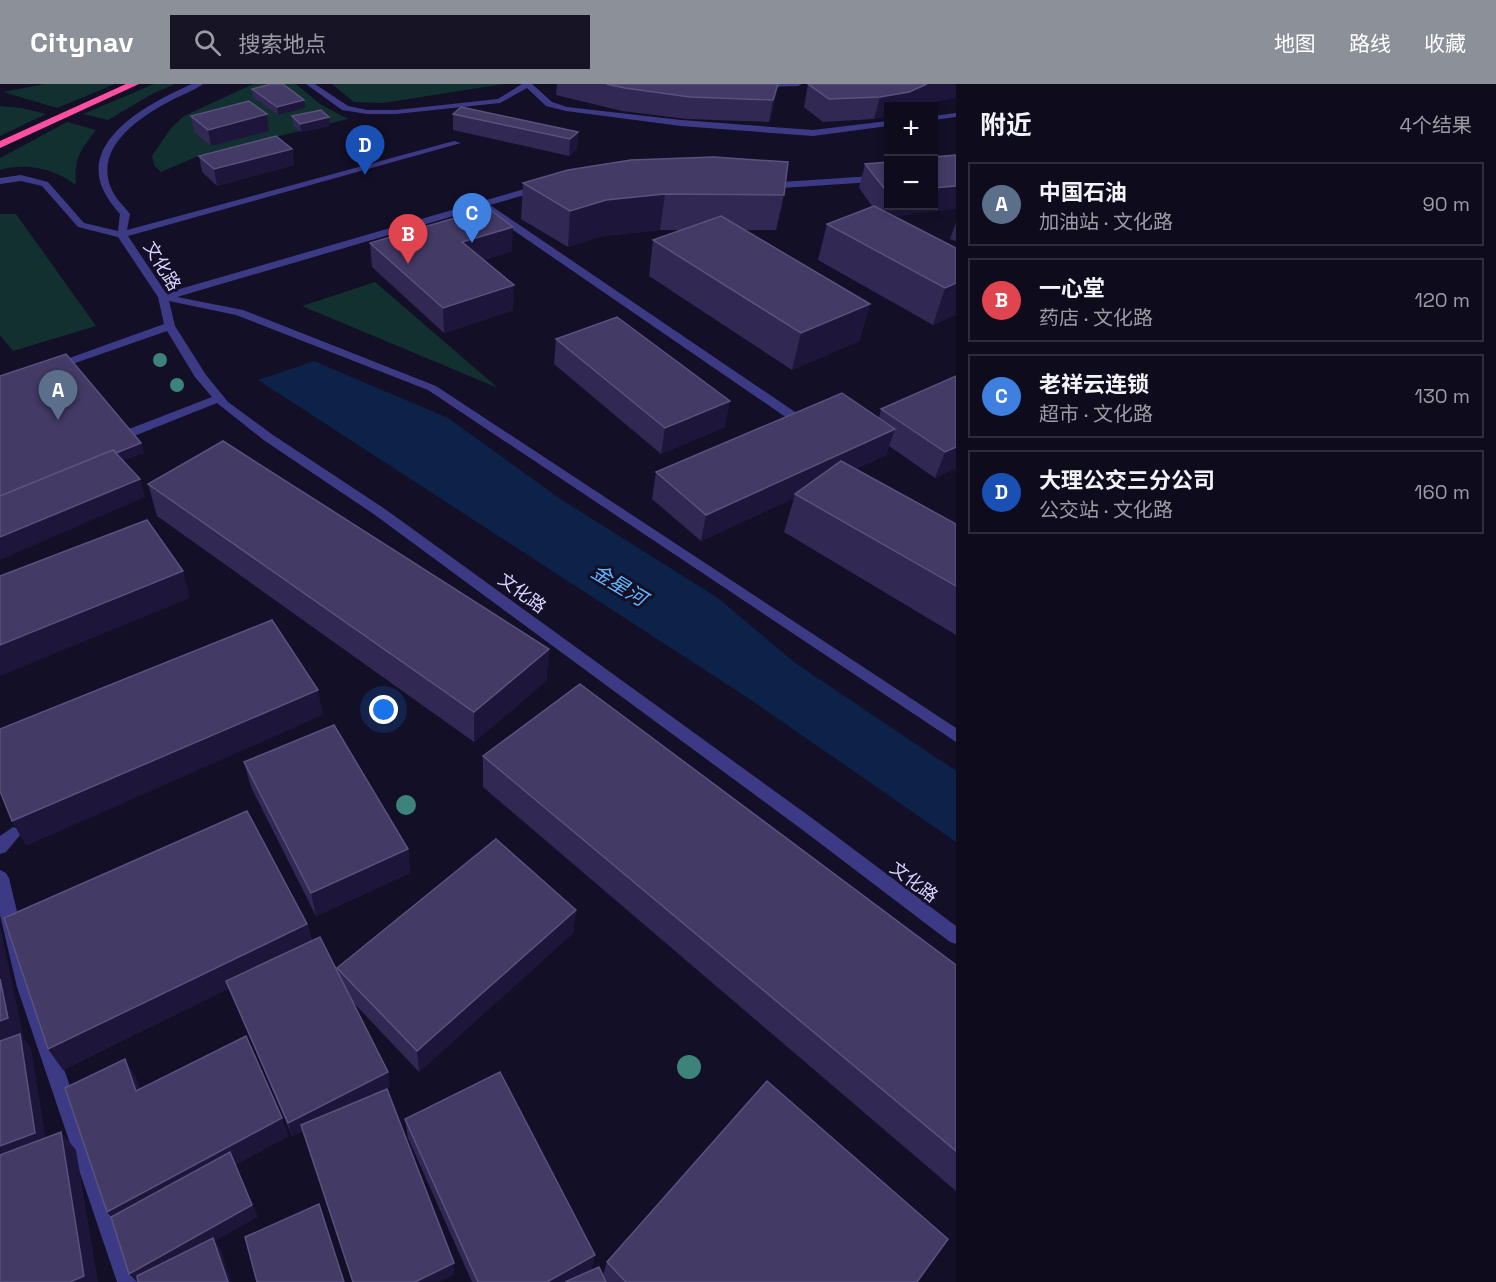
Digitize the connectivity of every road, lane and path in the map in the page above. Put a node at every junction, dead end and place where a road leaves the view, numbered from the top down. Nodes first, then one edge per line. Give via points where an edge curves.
1 (134, 84) edge
2 (199, 84) edge
3 (310, 84) edge
4 (527, 84) edge
5 (798, 84) edge
6 (745, 86) edge
7 (956, 115) edge
8 (938, 117) edge
9 (884, 124) edge
10 (457, 143) dead end
11 (0, 145) edge
12 (884, 178) edge
13 (0, 181) edge
14 (555, 184) edge
15 (753, 186) edge
16 (482, 204) junction
17 (122, 235) junction
18 (163, 297) junction
19 (170, 326) junction
20 (42, 371) edge
21 (220, 398) junction
22 (794, 417) edge
23 (99, 446) edge
24 (956, 736) edge
25 (13, 834) edge
26 (0, 847) edge
27 (0, 878) edge
28 (956, 936) edge
29 (128, 1282) edge

1 - 11 highway
2 - 17 street via 138,117 109,149 103,178 109,194 125,214
3 - 4 street via 345,108 367,112 500,101
4 - 9 street via 549,104 566,109 681,123 813,133
5 - 6 street
7 - 8 street
10 - 17 street
12 - 15 street
13 - 17 street via 21,178 45,184 81,225
14 - 16 street
16 - 18 street
16 - 22 street
17 - 18 street, 文化路
18 - 19 street, 文化路
18 - 24 street via 239,312 432,388
19 - 20 street
19 - 21 street, 文化路 via 201,377
21 - 23 street
21 - 28 street, 文化路 via 269,438 380,512
25 - 26 street
27 - 29 street via 26,987

